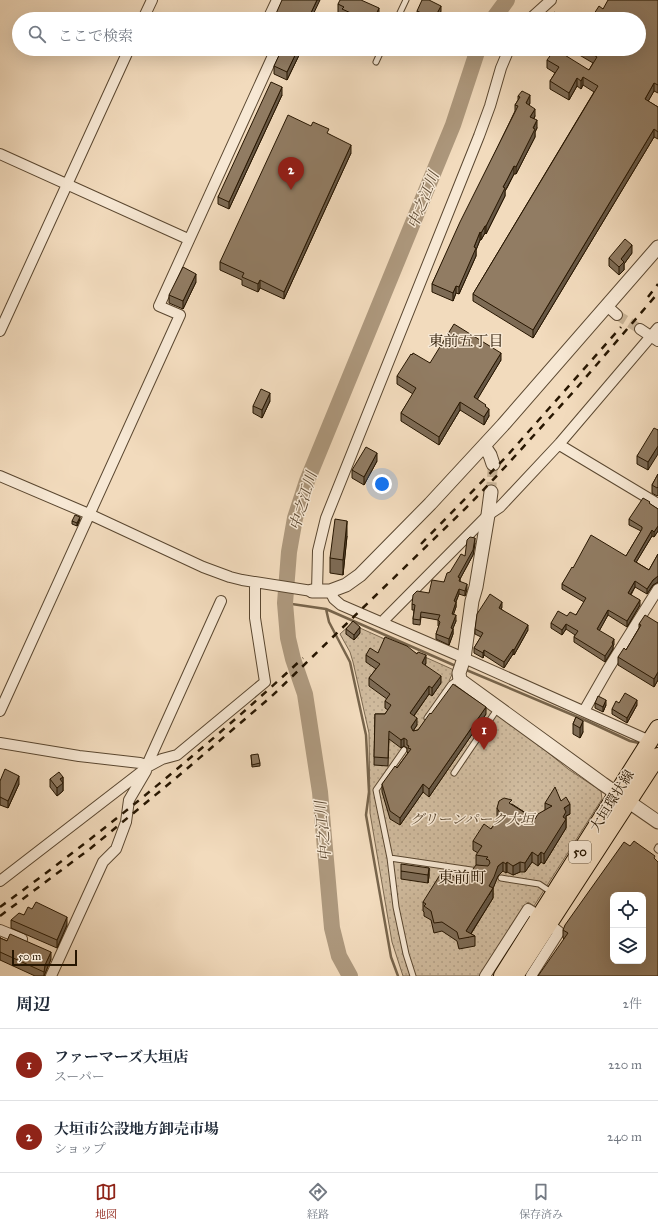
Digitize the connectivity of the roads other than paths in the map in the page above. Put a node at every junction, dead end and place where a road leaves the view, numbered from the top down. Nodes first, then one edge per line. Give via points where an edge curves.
1 (152, 0) edge
2 (277, 0) edge
3 (406, 0) edge
4 (551, 0) edge
5 (146, 12) edge
6 (271, 12) edge
7 (400, 12) edge
8 (538, 12) edge
9 (126, 56) edge
10 (273, 56) edge
11 (379, 56) edge
12 (506, 56) edge
13 (376, 62) dead end
14 (0, 154) edge
15 (67, 185) junction
16 (188, 239) junction
17 (658, 247) edge
18 (607, 306) junction
19 (617, 315) tunnel mouth
20 (658, 328) edge
21 (640, 329) tunnel mouth
22 (0, 331) edge
23 (654, 339) edge
24 (560, 443) junction
25 (484, 446) junction
26 (493, 464) tunnel mouth
27 (0, 476) edge
28 (491, 492) tunnel mouth
29 (658, 504) edge
30 (89, 514) junction
31 (488, 515) junction
32 (259, 583) junction
33 (658, 589) edge
34 (315, 591) junction
35 (330, 591) junction
36 (221, 601) dead end
37 (383, 623) junction
38 (461, 668) junction
39 (498, 708) junction
40 (0, 711) edge
41 (584, 711) junction
42 (425, 720) edge
43 (654, 734) edge
44 (0, 743) edge
45 (404, 750) dead end
46 (658, 756) edge
47 (148, 765) junction
48 (454, 773) dead end
49 (622, 798) junction
50 (658, 822) edge
51 (390, 858) junction
52 (486, 872) edge
53 (502, 878) dead end
54 (0, 881) edge
55 (548, 890) dead end
56 (544, 920) junction
57 (1, 932) edge
58 (31, 944) edge
59 (51, 976) edge
60 (413, 976) edge
61 (485, 976) edge
62 (502, 976) edge
63 (516, 976) edge
64 (531, 976) edge

1 - 5 street
2 - 6 street
3 - 7 lane
4 - 8 street
9 - 15 street
10 - 16 street
11 - 13 lane
12 - 34 street via 479,136 326,518 318,551
14 - 15 street
15 - 16 street
15 - 22 street
16 - 30 street via 159,306 180,315
17 - 18 street
18 - 19 street
18 - 25 street
20 - 23 street
21 - 23 street
23 - 24 street
24 - 29 street
24 - 31 street via 500,507
25 - 26 street
25 - 35 street via 360,575 346,585
27 - 30 street
28 - 31 street
30 - 32 street via 203,567 230,577
30 - 40 street
31 - 37 street
31 - 38 street
32 - 34 street
32 - 47 street via 255,618 265,682 177,756
33 - 41 street
34 - 35 street
35 - 37 street via 341,605
36 - 47 street
37 - 38 street
38 - 39 street via 460,680
38 - 41 street
38 - 42 lane
39 - 48 lane
39 - 49 street
41 - 43 street
43 - 49 main road, 大垣環状線 / 50
44 - 47 street
45 - 51 lane via 376,790
46 - 49 main road, 大垣環状線 / 50
47 - 54 street
47 - 59 street via 129,800 126,822 116,849 103,862 57,955
49 - 50 street
49 - 56 main road, 大垣環状線 / 50
51 - 52 lane
51 - 60 lane via 396,907
53 - 55 lane via 539,884
56 - 61 street via 528,909
56 - 62 main road, 大垣環状線 / 50
56 - 63 main road, 大垣環状線 / 50
56 - 64 street via 559,932
57 - 58 street

